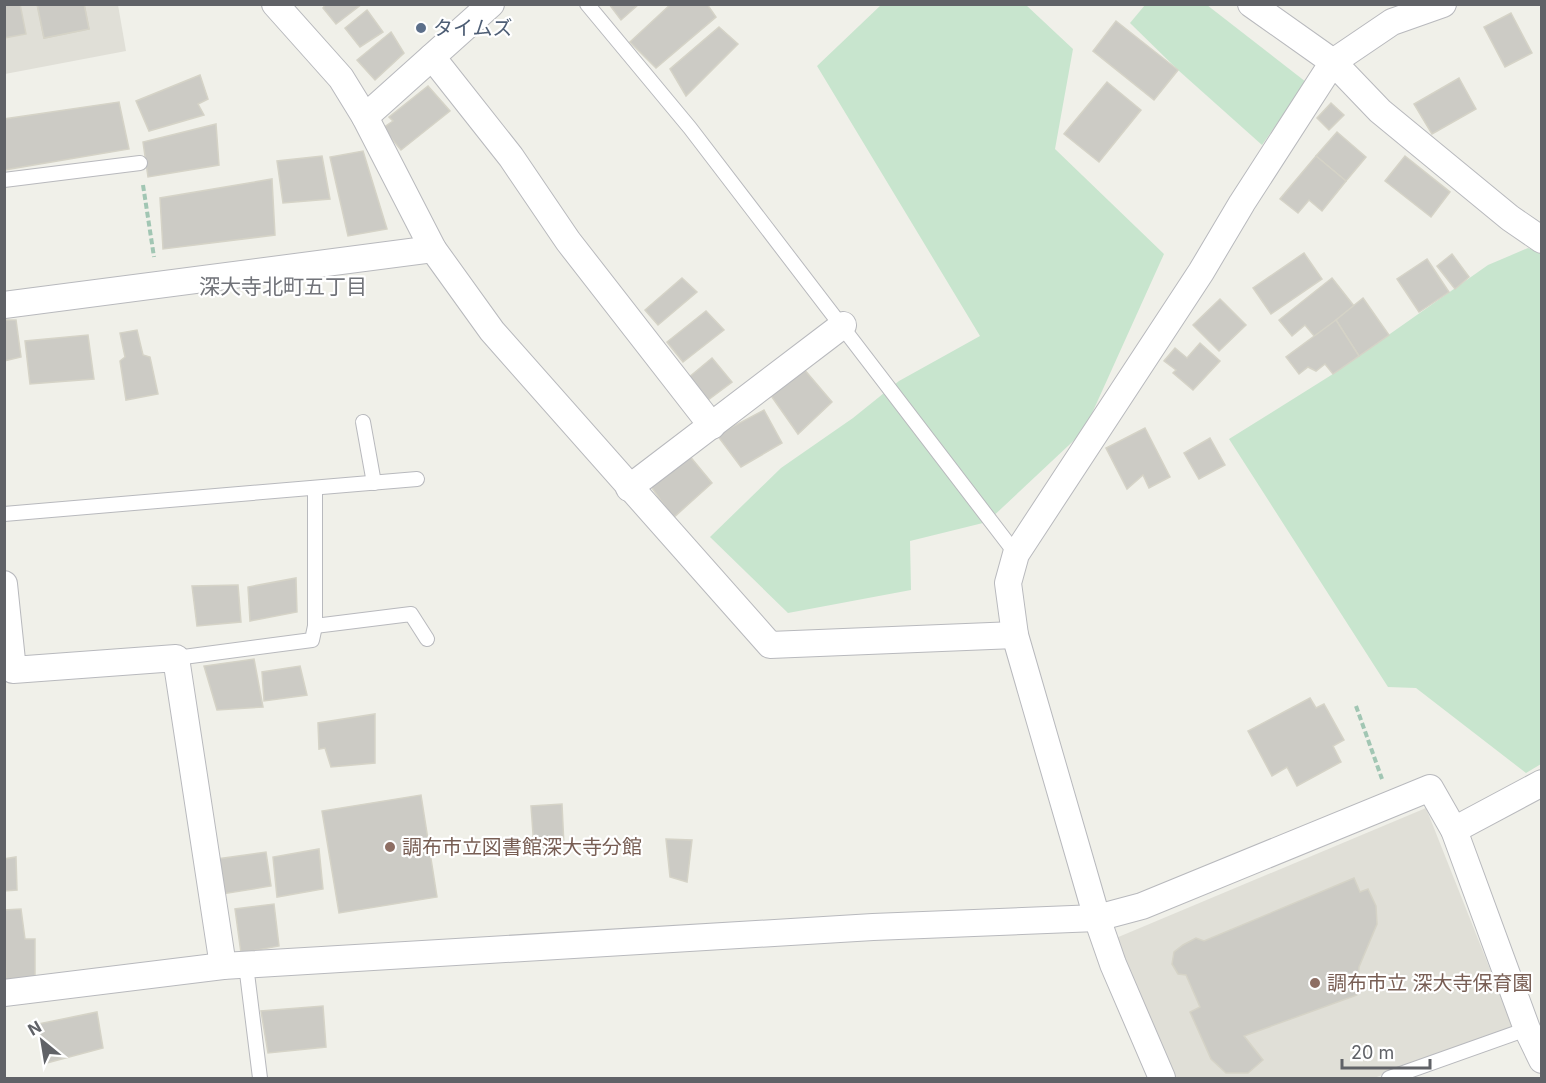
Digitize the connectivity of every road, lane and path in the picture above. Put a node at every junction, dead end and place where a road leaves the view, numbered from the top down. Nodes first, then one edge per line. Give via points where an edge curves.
1 (275, 4) edge
2 (491, 4) edge
3 (587, 4) edge
4 (1251, 4) edge
5 (1443, 4) edge
6 (1388, 13) edge
7 (432, 57) junction
8 (1333, 62) junction
9 (365, 117) junction
10 (140, 163) joint
11 (4, 180) edge
12 (1542, 240) edge
13 (433, 249) junction
14 (158, 285) junction
15 (4, 305) edge
16 (843, 325) junction
17 (363, 422) dead end
18 (712, 426) junction
19 (417, 479) dead end
20 (374, 483) junction
21 (315, 488) junction
22 (629, 488) junction
23 (4, 514) edge
24 (1016, 554) junction
25 (4, 584) edge
26 (315, 626) junction
27 (1015, 635) junction
28 (427, 639) dead end
29 (176, 658) junction
30 (9, 671) edge
31 (1356, 706) dead end
32 (1542, 783) edge
33 (1392, 805) junction
34 (1454, 830) junction
35 (1097, 918) junction
36 (235, 966) junction
37 (4, 993) edge
38 (1527, 1029) junction
39 (1542, 1059) edge
40 (260, 1078) edge
41 (1162, 1078) edge
42 (1389, 1078) edge

1 - 9 street via 341,78
2 - 7 street
3 - 16 lane via 690,128
4 - 8 street
5 - 6 street
6 - 8 street
7 - 9 street
7 - 18 street via 512,157 568,241
8 - 12 street via 1380,111
8 - 24 street
9 - 13 street
10 - 11 lane
10 - 14 path
13 - 14 street
13 - 22 street via 492,331
14 - 15 street
16 - 18 street
16 - 24 lane
17 - 20 lane
18 - 22 street
19 - 20 lane
20 - 21 lane
21 - 23 lane
21 - 26 lane
22 - 27 street via 770,645
24 - 27 street via 1008,583
25 - 30 street
26 - 28 lane via 411,614
26 - 29 lane via 312,640
27 - 35 street
29 - 30 street
29 - 36 street
31 - 33 path
32 - 34 street
33 - 34 street via 1430,788
33 - 35 street via 1142,906
34 - 38 street
35 - 36 street via 873,927
35 - 41 street
36 - 37 street
36 - 40 lane
38 - 39 street
38 - 42 lane

